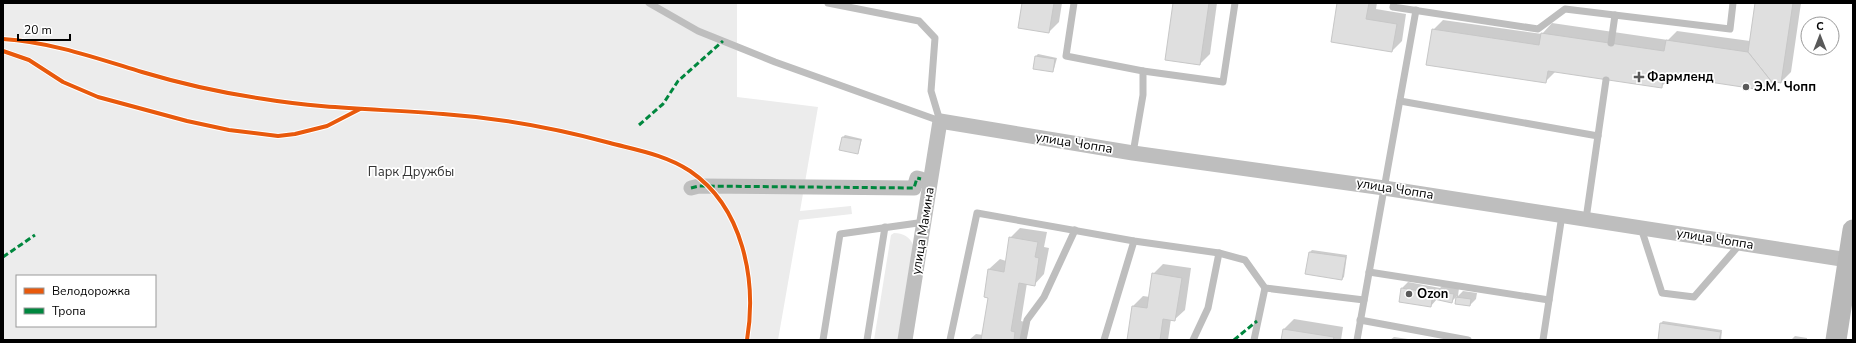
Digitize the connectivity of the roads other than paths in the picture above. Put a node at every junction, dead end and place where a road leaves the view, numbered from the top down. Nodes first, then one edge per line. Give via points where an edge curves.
1 (828, 3) edge
2 (1074, 3) edge
3 (1235, 3) edge
4 (1394, 3) edge
5 (1733, 3) edge
6 (651, 4) edge
7 (1416, 10) junction
8 (1615, 15) junction
9 (1611, 43) dead end
10 (1143, 71) junction
11 (1606, 80) dead end
12 (1400, 102) junction
13 (940, 121) junction
14 (1598, 136) junction
15 (1133, 152) junction
16 (921, 179) dead end
17 (691, 188) dead end
18 (1384, 188) junction
19 (1562, 215) junction
20 (1586, 219) junction
21 (925, 222) junction
22 (885, 227) junction
23 (1641, 227) junction
24 (1075, 230) junction
25 (1853, 230) edge
26 (1134, 241) junction
27 (1741, 243) junction
28 (1219, 254) junction
29 (1851, 260) edge
30 (1369, 272) junction
31 (1265, 288) junction
32 (1364, 300) junction
33 (1549, 300) junction
34 (1360, 320) junction
35 (823, 340) edge
36 (867, 340) edge
37 (905, 340) edge
38 (950, 340) edge
39 (1023, 340) edge
40 (1104, 340) edge
41 (1193, 340) edge
42 (1254, 340) edge
43 (1357, 340) edge
44 (1468, 340) edge
45 (1543, 340) edge
46 (1836, 340) edge

1 - 13 lane via 918,21 935,38 931,91
2 - 10 lane via 1066,56
3 - 10 lane via 1223,82
4 - 7 lane via 1393,7
5 - 8 lane via 1730,30
6 - 13 lane via 698,31
7 - 8 lane via 1538,30 1565,9
7 - 12 lane
8 - 9 lane
10 - 15 lane via 1143,95
11 - 14 lane
12 - 14 lane
12 - 18 lane
13 - 15 street, улица Чоппа
13 - 21 street, улица Мамина
14 - 20 lane
15 - 18 street, улица Чоппа
16 - 17 street via 917,178 914,188
18 - 19 street, улица Чоппа
18 - 30 lane
19 - 20 street, улица Чоппа
19 - 33 lane
20 - 23 street, улица Чоппа
21 - 22 lane
21 - 37 street, улица Мамина
22 - 35 lane via 840,234
22 - 36 lane
23 - 27 street, улица Чоппа
23 - 27 lane via 1662,293 1694,297
24 - 26 lane
24 - 38 lane via 977,213
24 - 39 lane via 1044,297 1027,320
25 - 29 main road
26 - 28 lane
26 - 40 lane
27 - 29 street, улица Чоппа
28 - 31 lane via 1245,260
28 - 41 lane via 1208,308
29 - 46 main road
30 - 32 lane
30 - 33 lane
31 - 32 lane
31 - 42 lane
32 - 34 lane
33 - 45 lane
34 - 43 lane
34 - 44 lane

